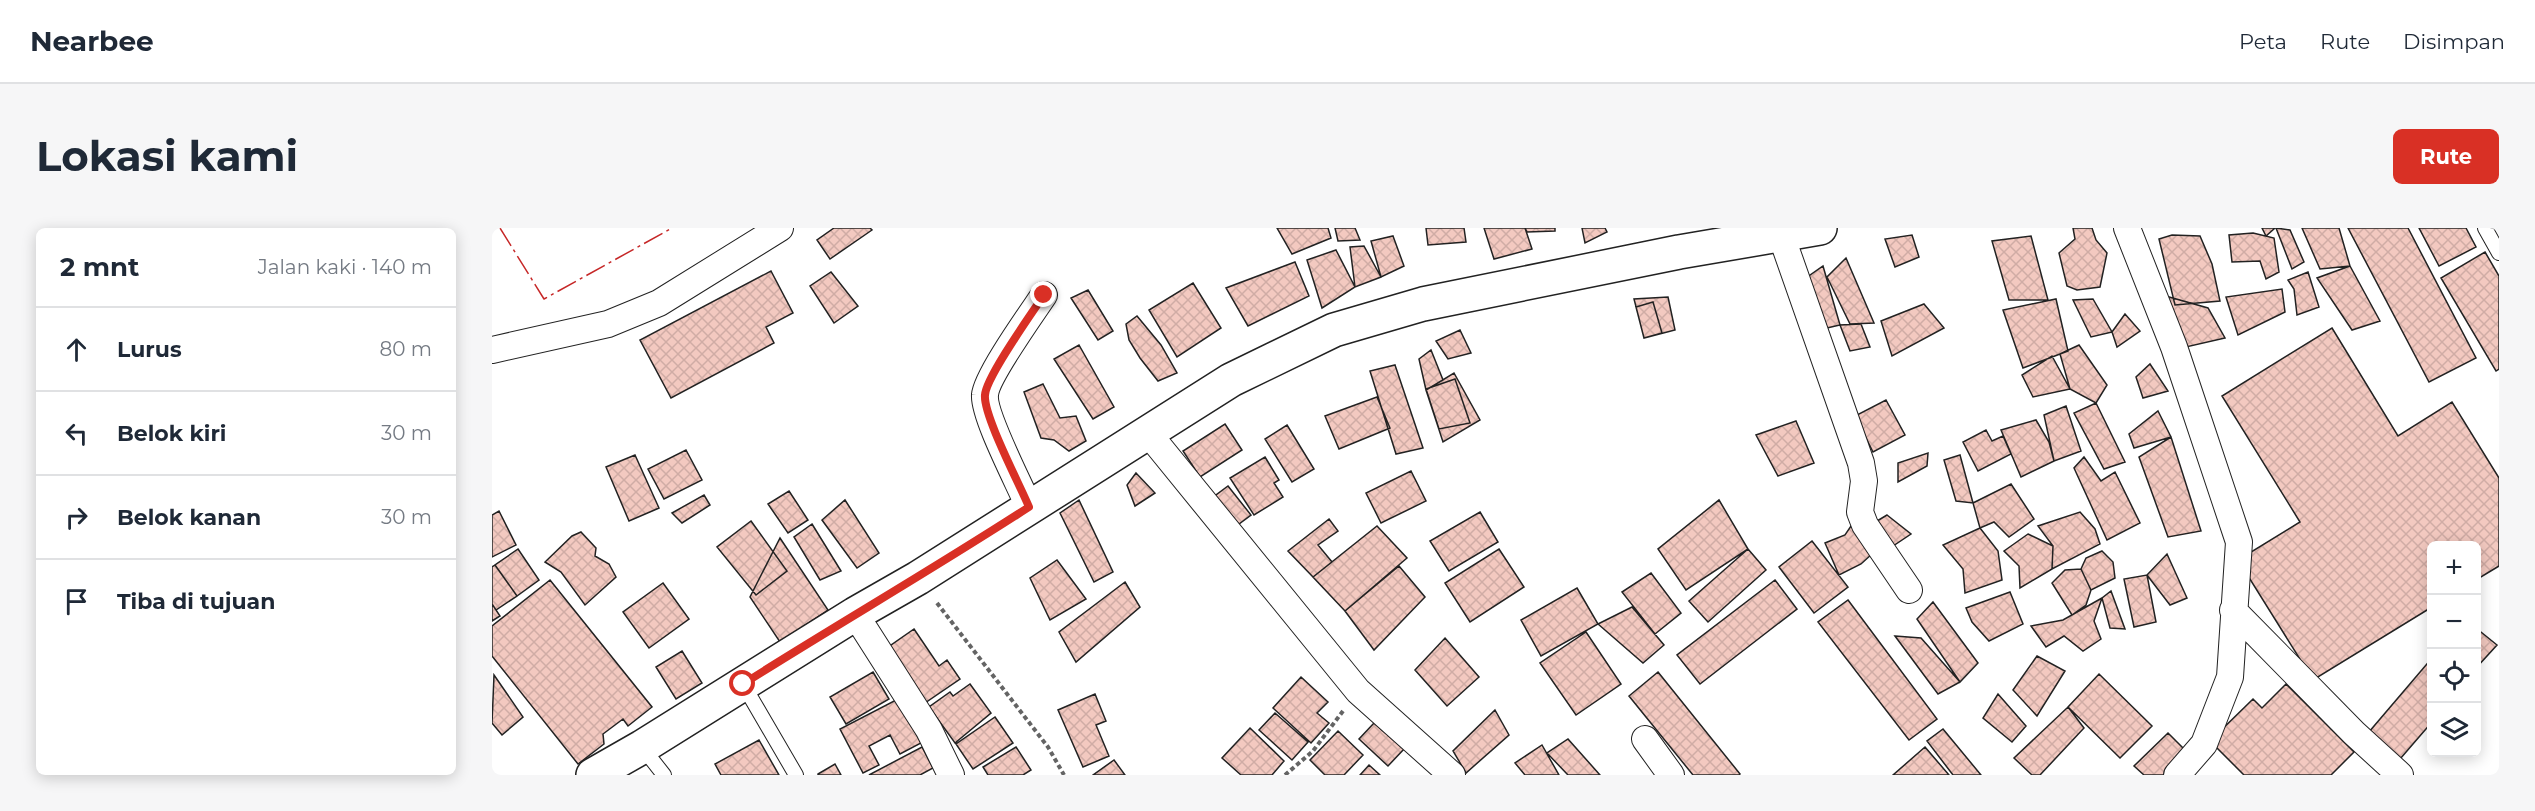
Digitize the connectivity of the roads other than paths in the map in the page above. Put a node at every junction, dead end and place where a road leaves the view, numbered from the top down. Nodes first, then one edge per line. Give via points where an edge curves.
1 (780, 228) edge
2 (1820, 228) edge
3 (2127, 228) edge
4 (2486, 228) edge
5 (1781, 235) junction
6 (2499, 253) edge
7 (1044, 295) dead end
8 (492, 350) edge
9 (1148, 434) junction
10 (1029, 507) junction
11 (1910, 590) dead end
12 (2233, 610) junction
13 (855, 614) junction
14 (743, 684) junction
15 (1645, 739) dead end
16 (642, 747) junction
17 (593, 775) edge
18 (664, 775) edge
19 (796, 775) edge
20 (951, 775) edge
21 (1452, 775) edge
22 (1671, 775) edge
23 (2178, 775) edge
24 (2400, 775) edge

1 - 8 street via 659,303 608,324
2 - 5 main road
3 - 12 street via 2174,347 2239,542
4 - 6 lane
5 - 9 main road via 1446,300 1334,330 1231,380
5 - 11 street via 1861,463 1864,481 1860,512
7 - 10 street via 991,377 985,395 988,415
9 - 10 main road
9 - 21 street via 1358,691
10 - 13 main road via 918,579
12 - 23 street via 2230,676 2204,744
12 - 24 street
13 - 14 main road
13 - 20 street via 929,730
14 - 16 main road
14 - 19 lane
15 - 22 street
16 - 17 main road
16 - 18 lane

